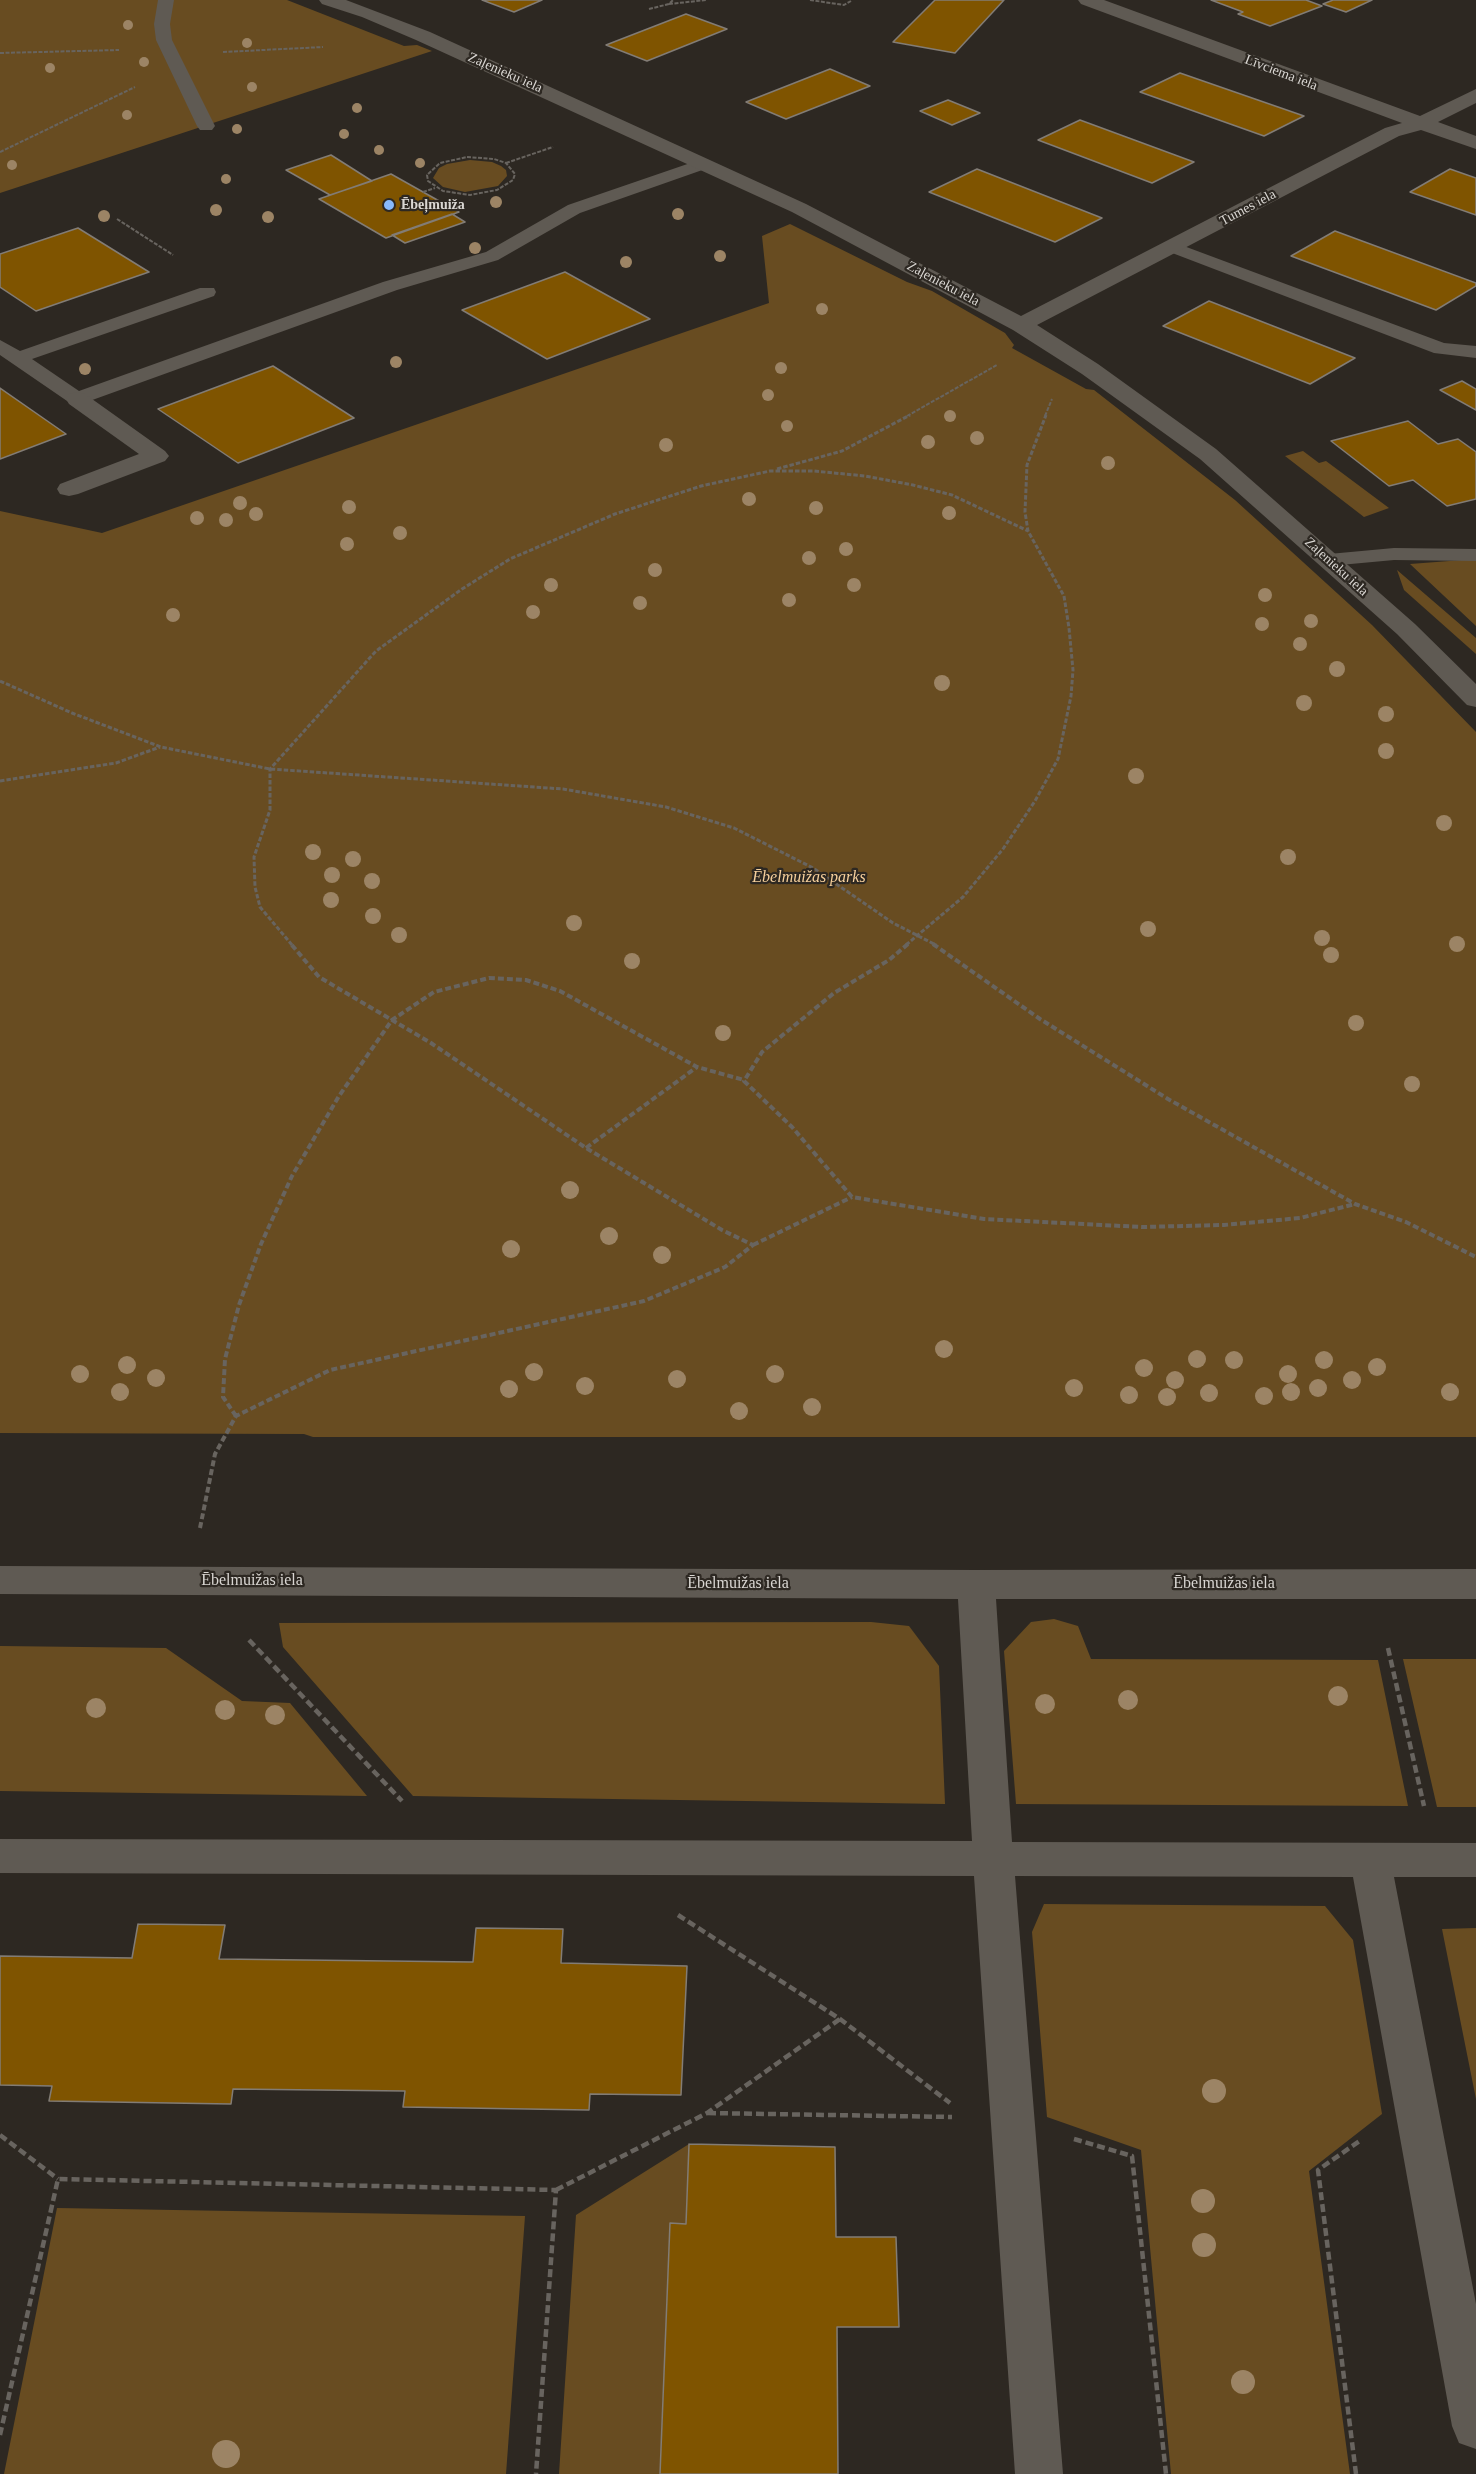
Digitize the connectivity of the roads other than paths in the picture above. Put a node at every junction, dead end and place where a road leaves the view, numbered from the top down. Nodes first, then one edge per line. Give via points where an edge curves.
1 (166, 0) edge
2 (328, 0) edge
3 (1088, 0) edge
4 (1476, 95) edge
5 (1419, 124) junction
6 (206, 126) dead end
7 (1476, 143) edge
8 (702, 164) junction
9 (1173, 248) junction
10 (207, 292) dead end
11 (1021, 325) junction
12 (0, 346) edge
13 (1476, 352) edge
14 (18, 358) junction
15 (77, 399) junction
16 (69, 489) dead end
17 (1476, 555) edge
18 (1329, 560) junction
19 (1476, 699) edge
20 (0, 1580) edge
21 (1476, 1584) edge
22 (976, 1585) junction
23 (0, 1856) edge
24 (994, 1859) junction
25 (1370, 1860) junction
26 (1476, 1860) edge
27 (1476, 2426) edge
28 (1039, 2474) edge

1 - 6 lane via 164,40
2 - 8 street, Zaļenieku iela via 414,32
3 - 5 street, Līvciema iela
4 - 5 street, Tumes iela
5 - 7 street, Līvciema iela
5 - 9 street, Tumes iela via 1392,132
8 - 11 street, Zaļenieku iela via 799,208
8 - 15 lane via 574,209 492,256 390,286
9 - 11 street, Tumes iela
9 - 13 lane via 1441,349
10 - 14 lane
11 - 18 street, Zaļenieku iela via 1208,454
12 - 14 lane
14 - 15 lane
15 - 16 street via 157,456
17 - 18 lane via 1394,554
18 - 19 street, Zaļenieku iela
20 - 22 street, Ēbelmuižas iela
21 - 22 street, Ēbelmuižas iela
22 - 24 street
23 - 24 street
24 - 25 street
24 - 28 street
25 - 26 street
25 - 27 street

